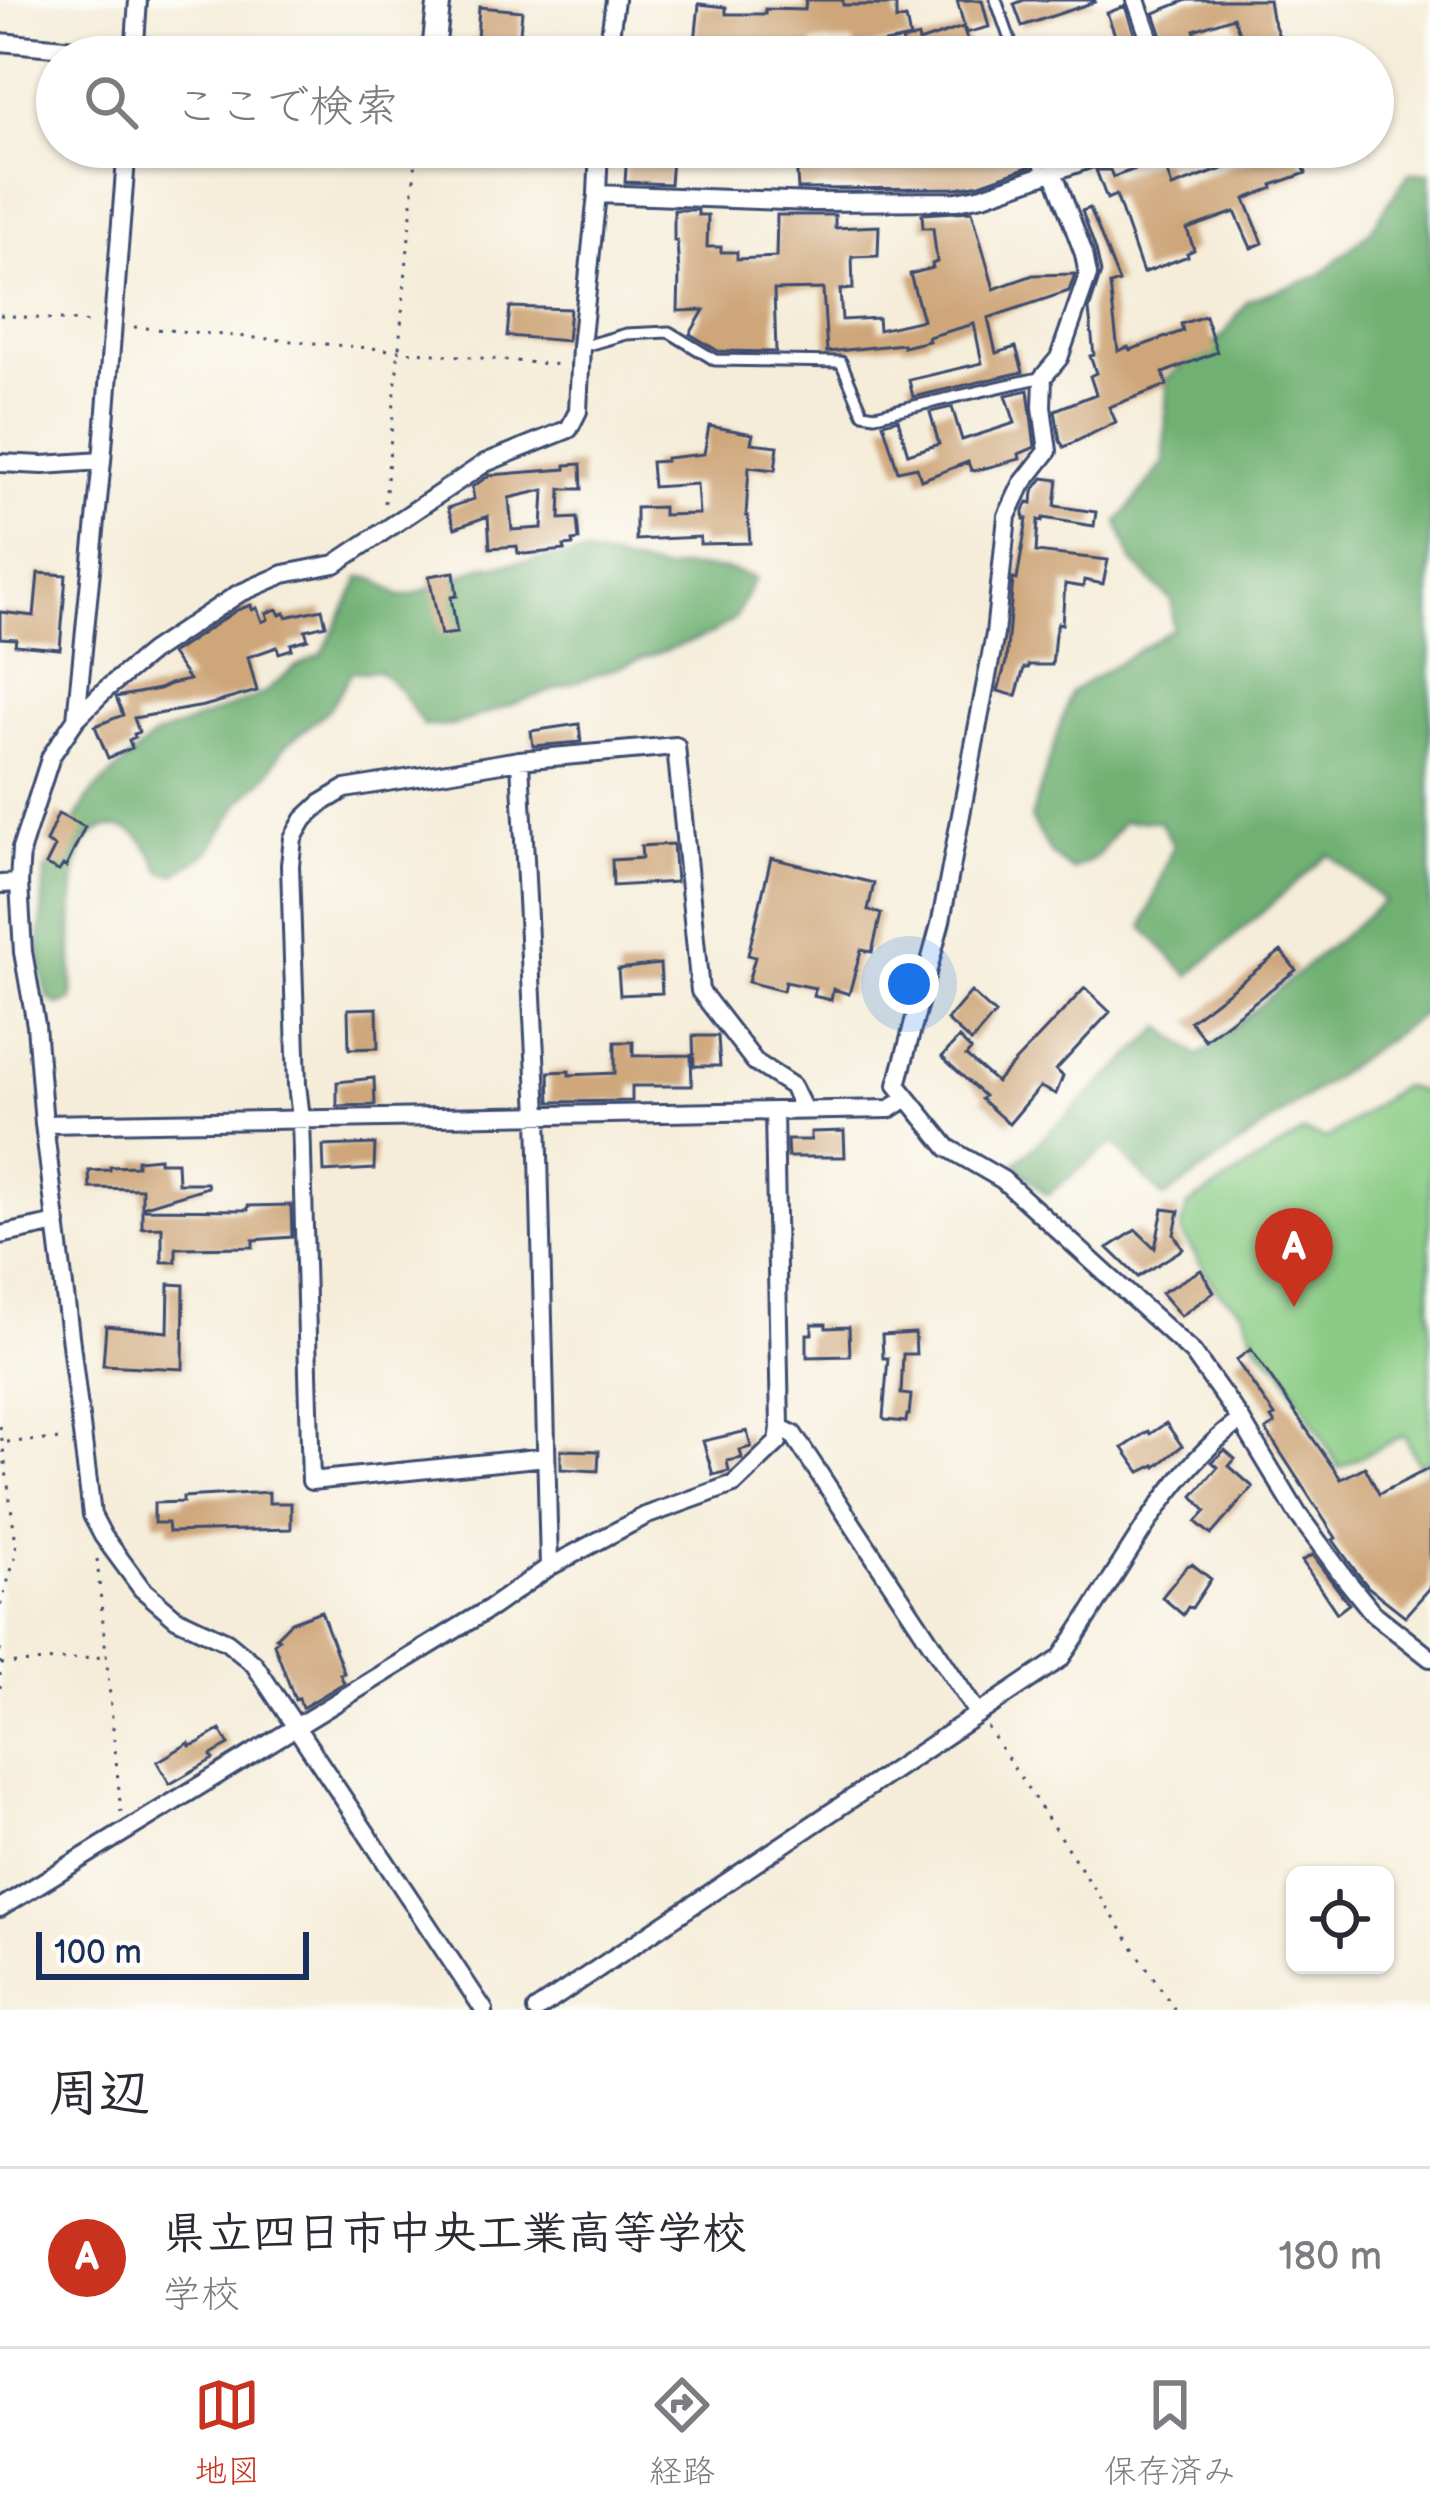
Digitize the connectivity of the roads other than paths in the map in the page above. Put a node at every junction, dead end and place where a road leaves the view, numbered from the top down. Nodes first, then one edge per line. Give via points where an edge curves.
1 (138, 0) edge
2 (439, 0) edge
3 (615, 0) edge
4 (996, 0) edge
5 (1136, 0) edge
6 (135, 36) edge
7 (435, 36) edge
8 (610, 36) edge
9 (1011, 36) edge
10 (1149, 36) edge
11 (0, 42) edge
12 (36, 46) edge
13 (125, 168) edge
14 (598, 168) edge
15 (1045, 168) edge
16 (1065, 168) edge
17 (1048, 174) junction
18 (597, 194) junction
19 (580, 347) junction
20 (1043, 377) junction
21 (102, 461) junction
22 (0, 463) edge
23 (76, 719) junction
24 (520, 762) junction
25 (9, 883) edge
26 (908, 1098) junction
27 (804, 1110) junction
28 (774, 1111) junction
29 (538, 1114) junction
30 (302, 1118) junction
31 (44, 1124) junction
32 (57, 1223) junction
33 (0, 1235) edge
34 (1241, 1420) junction
35 (780, 1427) junction
36 (546, 1457) junction
37 (549, 1568) junction
38 (1430, 1658) edge
39 (977, 1713) junction
40 (296, 1726) junction
41 (0, 1908) edge
42 (484, 2010) edge
43 (536, 2010) edge

1 - 6 street
2 - 7 street
3 - 8 street
4 - 9 lane
5 - 10 street
11 - 12 street
13 - 21 street
14 - 18 street
15 - 17 lane
16 - 17 street
17 - 18 street via 957,201
17 - 20 street via 1088,274 1059,358
18 - 19 street
19 - 20 lane via 668,332 715,360 841,362 863,413 875,416
19 - 23 street via 578,411 569,429 484,463 335,564 238,594 151,652
20 - 26 street via 1048,451 1007,516 995,634 941,921 897,1084
21 - 22 street
21 - 23 street
23 - 25 street via 51,756
24 - 27 street via 676,746 700,991 755,1062 792,1086
24 - 29 street
24 - 30 street via 346,789 304,819 290,865
25 - 31 street via 36,1025
26 - 27 street via 890,1109
26 - 34 street via 948,1148 1003,1180 1193,1353
27 - 28 street
28 - 29 street
28 - 35 street
29 - 30 street
29 - 36 street
30 - 31 street
30 - 36 street via 311,1481
31 - 32 street
32 - 33 street
32 - 40 street via 92,1515 142,1589 254,1664
34 - 38 street via 1372,1613
34 - 39 street via 1215,1439 1126,1551 1060,1659
35 - 37 street via 778,1442 734,1484 644,1516
35 - 39 street via 793,1434
36 - 37 street
37 - 40 street
39 - 43 street
40 - 41 street
40 - 42 street

